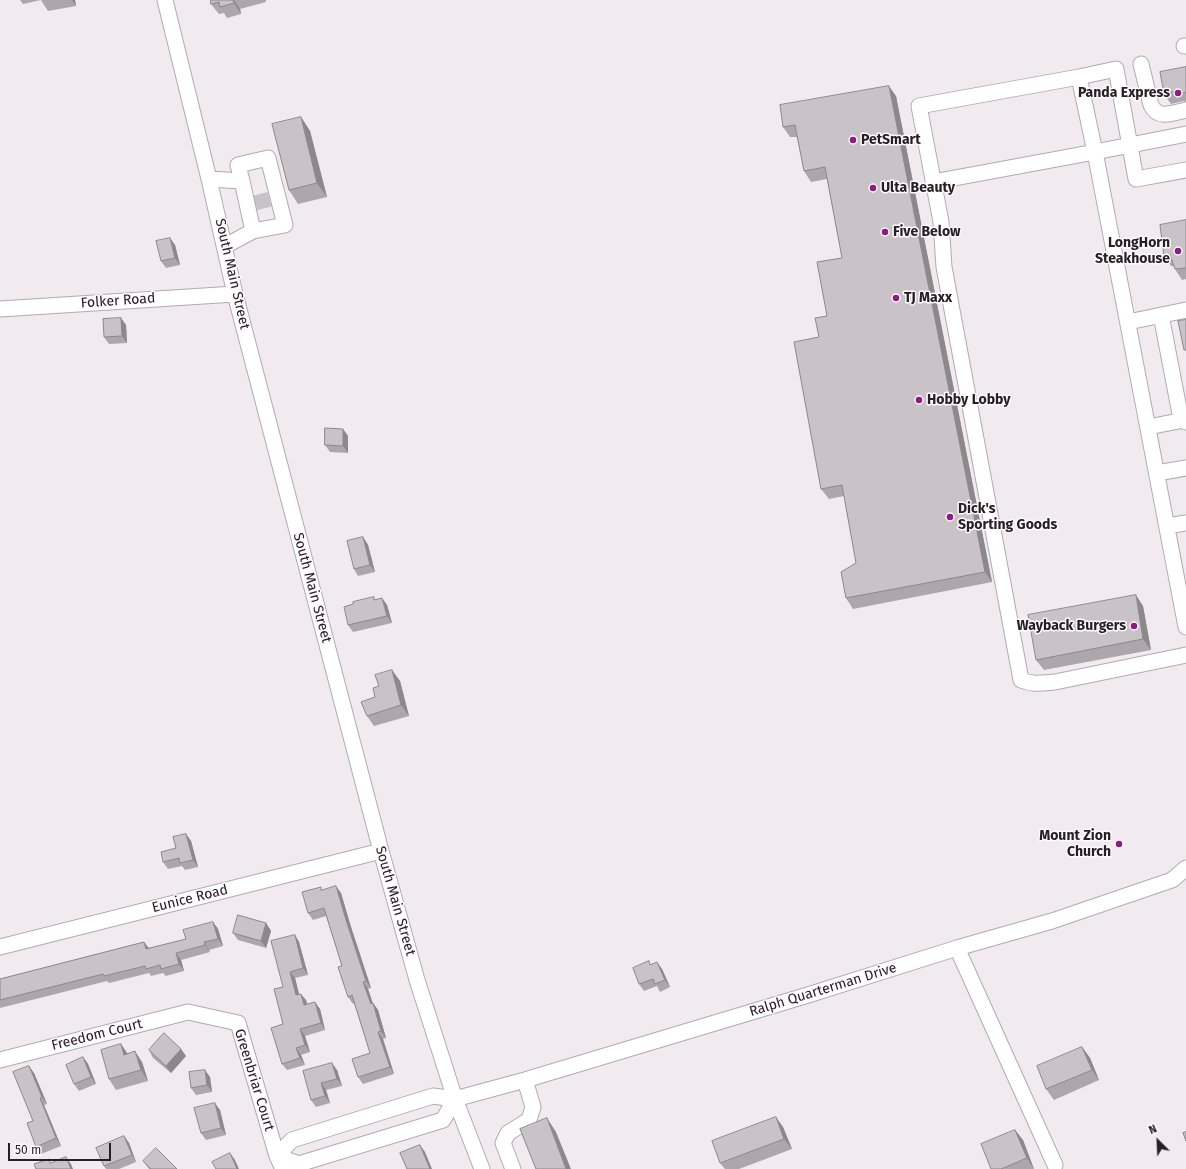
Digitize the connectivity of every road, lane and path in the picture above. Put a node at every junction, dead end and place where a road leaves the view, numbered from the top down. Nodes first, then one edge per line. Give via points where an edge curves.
1 (165, 0) edge
2 (1141, 64) dead end
3 (1079, 77) junction
4 (1186, 110) edge
5 (1186, 134) edge
6 (1130, 145) junction
7 (1095, 152) junction
8 (1186, 170) edge
9 (209, 178) junction
10 (242, 181) junction
11 (933, 182) junction
12 (254, 231) junction
13 (225, 246) junction
14 (235, 294) junction
15 (0, 309) edge
16 (1186, 310) edge
17 (1161, 315) junction
18 (1128, 322) junction
19 (1185, 421) edge
20 (1148, 427) junction
21 (1186, 468) edge
22 (1157, 473) junction
23 (1186, 523) edge
24 (1167, 526) junction
25 (1186, 627) edge
26 (1186, 655) edge
27 (381, 851) junction
28 (1186, 868) edge
29 (0, 947) edge
30 (957, 948) junction
31 (195, 1013) joint
32 (0, 1060) edge
33 (525, 1080) junction
34 (455, 1099) junction
35 (280, 1162) edge
36 (1055, 1165) dead end
37 (482, 1169) edge
38 (513, 1169) edge

1 - 9 street, South Main Street
2 - 4 street via 1154,111 1165,115
3 - 6 street via 1116,69
3 - 7 street
3 - 11 street via 919,106
5 - 6 street
6 - 7 street
6 - 8 street via 1136,179
7 - 11 street
7 - 18 street
9 - 10 street
9 - 13 street, South Main Street
10 - 12 street via 251,203
10 - 12 street via 238,165 268,158 274,198 286,225
11 - 26 street via 941,222 944,267 1021,680 1039,684 1054,682
12 - 13 street
13 - 14 street, South Main Street
14 - 15 street, Folker Road
14 - 27 street, South Main Street
16 - 17 street
17 - 18 street
17 - 19 street via 1180,414
18 - 20 street
19 - 20 street
20 - 22 street
21 - 22 street
22 - 24 street
23 - 24 street
24 - 25 street
27 - 29 street, Eunice Road
27 - 34 street, South Main Street via 417,980
28 - 30 street, Ralph Quarterman Drive via 1172,880 1052,922
30 - 33 street, Ralph Quarterman Drive
30 - 36 street
31 - 32 street, Freedom Court via 188,1012
31 - 35 street, Greenbriar Court via 238,1023
33 - 34 street, Ralph Quarterman Drive
33 - 38 street via 533,1107 529,1120 508,1133 503,1143
34 - 35 street via 443,1120 299,1164
34 - 35 street, Ralph Quarterman Drive via 433,1096 292,1140
34 - 37 street, South Main Street

